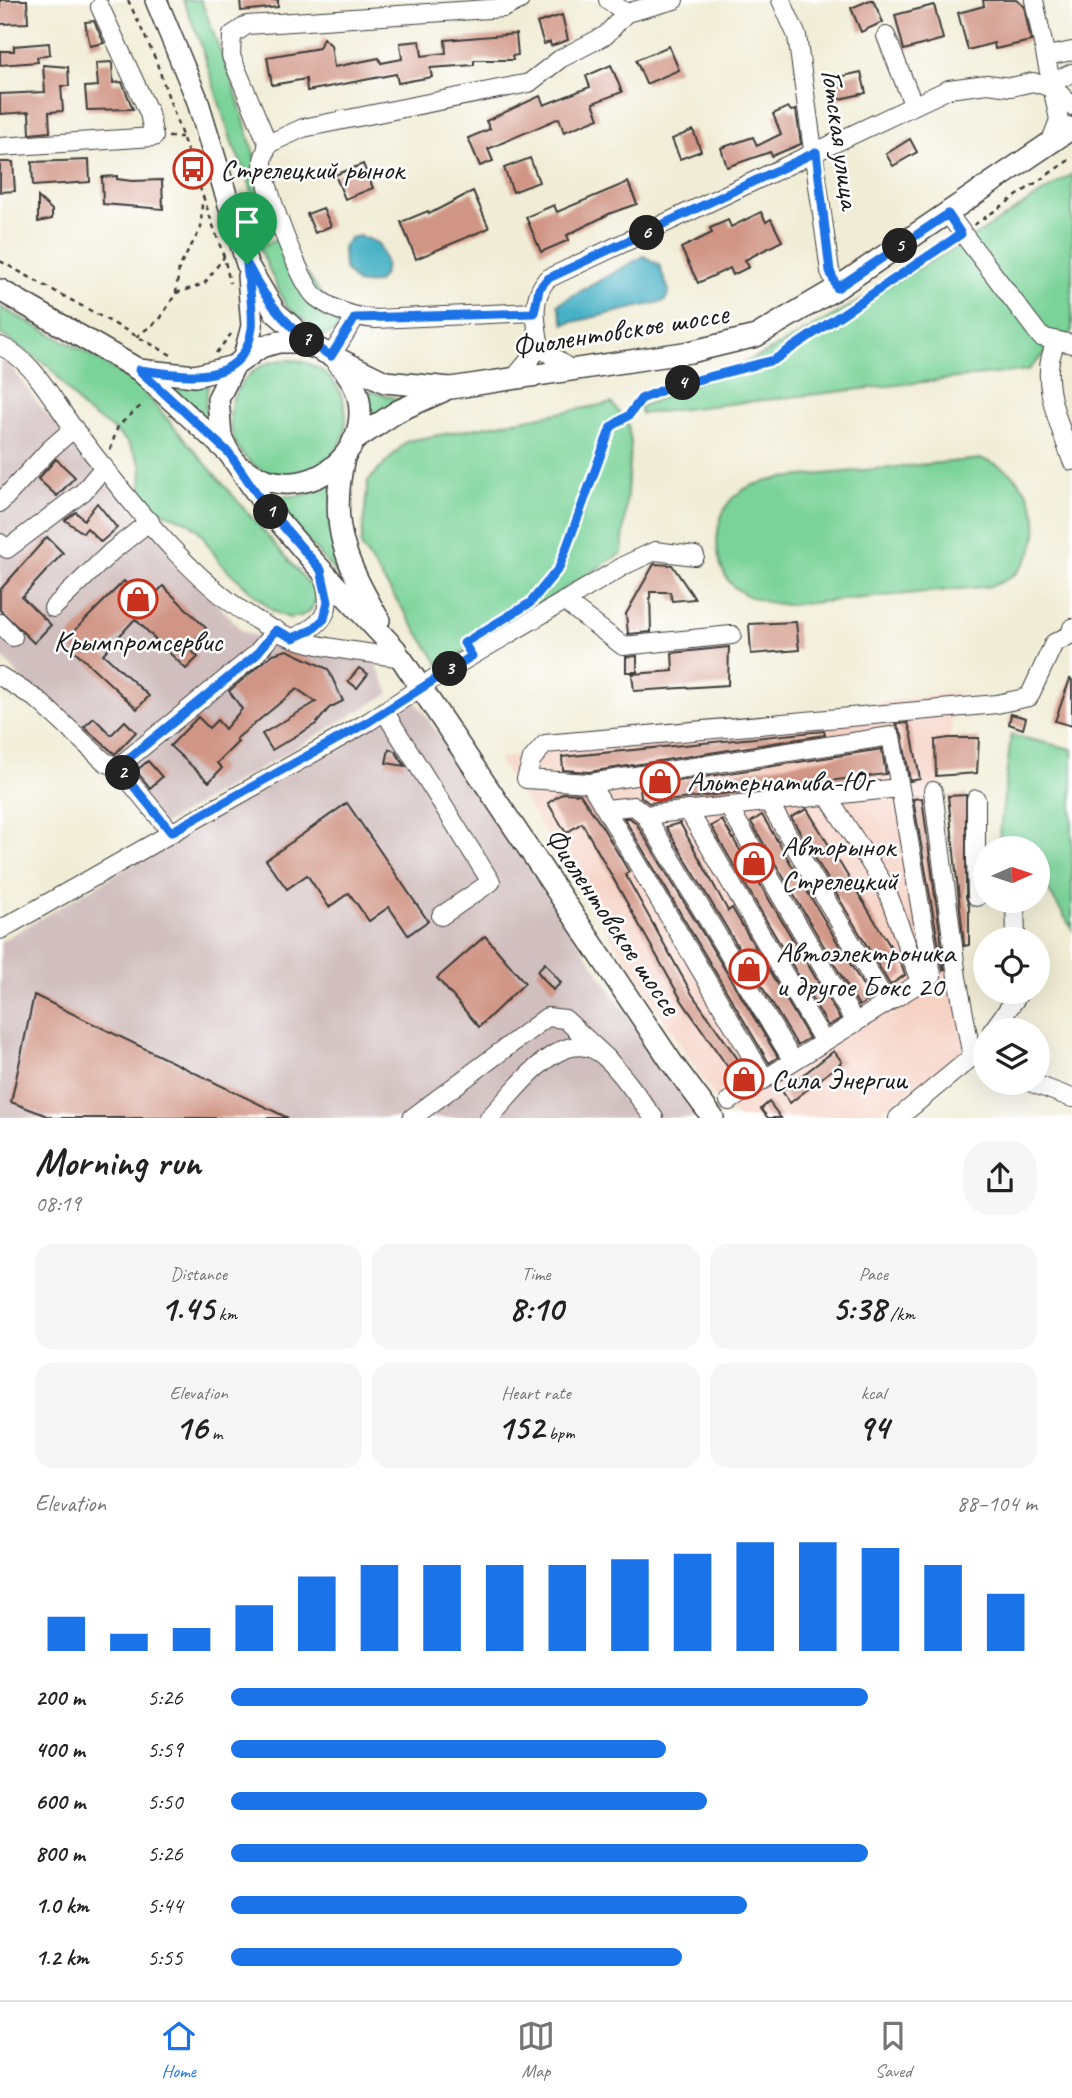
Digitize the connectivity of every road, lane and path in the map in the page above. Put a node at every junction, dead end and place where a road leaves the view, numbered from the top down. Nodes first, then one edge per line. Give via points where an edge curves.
1 (128, 0) edge
2 (156, 0) edge
3 (520, 0) edge
4 (608, 0) edge
5 (674, 0) edge
6 (781, 0) edge
7 (1034, 0) edge
8 (100, 7) dead end
9 (626, 13) junction
10 (886, 36) dead end
11 (1072, 51) edge
12 (1047, 56) junction
13 (1061, 80) edge
14 (913, 104) junction
15 (1072, 106) edge
16 (1072, 128) edge
17 (1051, 143) junction
18 (268, 144) junction
19 (0, 146) edge
20 (816, 152) junction
21 (1072, 159) edge
22 (202, 197) junction
23 (948, 214) junction
24 (961, 234) junction
25 (225, 257) junction
26 (0, 261) edge
27 (247, 264) junction
28 (837, 288) junction
29 (0, 290) edge
30 (232, 292) dead end
31 (176, 293) junction
32 (534, 313) junction
33 (355, 318) junction
34 (234, 325) dead end
35 (136, 337) junction
36 (1064, 344) edge
37 (0, 346) edge
38 (540, 346) junction
39 (323, 352) junction
40 (214, 355) dead end
41 (178, 357) dead end
42 (239, 361) junction
43 (139, 370) junction
44 (570, 370) junction
45 (515, 377) junction
46 (451, 388) junction
47 (144, 403) dead end
48 (74, 428) junction
49 (349, 450) junction
50 (235, 460) junction
51 (1072, 461) edge
52 (104, 467) junction
53 (0, 503) edge
54 (150, 521) junction
55 (0, 543) edge
56 (695, 556) dead end
57 (321, 570) junction
58 (564, 601) junction
59 (530, 603) dead end
60 (53, 608) dead end
61 (0, 623) edge
62 (1072, 628) edge
63 (276, 630) junction
64 (732, 635) dead end
65 (13, 637) dead end
66 (293, 638) junction
67 (398, 654) junction
68 (0, 676) edge
69 (420, 687) junction
70 (384, 711) junction
71 (118, 767) junction
72 (590, 783) junction
73 (900, 788) junction
74 (933, 790) dead end
75 (827, 795) junction
76 (976, 799) dead end
77 (768, 802) junction
78 (728, 806) junction
79 (606, 808) junction
80 (688, 810) junction
81 (645, 815) junction
82 (171, 832) junction
83 (979, 836) edge
84 (440, 916) dead end
85 (0, 930) edge
86 (920, 982) junction
87 (887, 1003) junction
88 (855, 1023) junction
89 (824, 1042) junction
90 (973, 1048) edge
91 (608, 1059) junction
92 (793, 1061) junction
93 (973, 1063) edge
94 (765, 1079) junction
95 (1050, 1090) edge
96 (1072, 1098) edge
97 (729, 1101) dead end
98 (412, 1118) edge
99 (489, 1118) edge
100 (654, 1118) edge
101 (713, 1118) edge
102 (898, 1118) edge

1 - 22 path via 155,58
2 - 27 main road via 197,99
3 - 18 street via 504,8 247,25 232,35 231,56
4 - 9 street
5 - 9 street
6 - 20 street, Готская улица via 797,36
7 - 12 street
8 - 19 street via 149,113 154,137
9 - 18 street via 606,35 560,59 530,83 303,128
10 - 14 street
11 - 12 street
12 - 13 street
13 - 14 street via 949,89
13 - 15 street
13 - 17 street via 1059,120
14 - 20 street
16 - 17 main road, Фиолентовское шоссе
17 - 23 main road, Фиолентовское шоссе
18 - 33 street via 263,161 296,264 314,296
20 - 28 street, Готская улица via 830,271
20 - 32 street via 547,279 539,289
21 - 24 path
22 - 25 path
22 - 31 path via 201,228 179,268
23 - 24 street
23 - 28 main road, Фиолентовское шоссе
24 - 36 street via 1041,337
24 - 59 path via 774,360 641,399 607,434 559,568
25 - 30 path
25 - 31 path via 204,284
26 - 35 path
27 - 39 main road via 275,312
27 - 42 main road via 252,326
28 - 44 main road, Фиолентовское шоссе via 756,336 690,352
29 - 43 main road, Фиолентовское шоссе
31 - 35 path via 160,319
32 - 33 street
32 - 38 street
33 - 39 street
34 - 40 path via 229,340
35 - 41 path
36 - 51 street via 1049,355 1046,376
37 - 48 street via 32,372
38 - 44 street
38 - 45 street
39 - 42 main road, Фиолентовское шоссе via 298,342 279,342
39 - 46 main road, Фиолентовское шоссе via 385,382
39 - 49 main road, Фиолентовское шоссе via 345,370 356,395 359,423
42 - 43 main road, Фиолентовское шоссе via 195,376
42 - 50 main road, Фиолентовское шоссе via 218,400 220,437
43 - 50 main road, Фиолентовское шоссе
44 - 45 main road, Фиолентовское шоссе
45 - 46 main road, Фиолентовское шоссе
46 - 49 main road, Фиолентовское шоссе via 398,411
47 - 52 path via 118,426
48 - 52 street
48 - 53 street
49 - 50 main road, Фиолентовское шоссе via 330,471 294,485 275,484
49 - 67 main road, Фиолентовское шоссе via 337,492 340,542
50 - 57 main road, Фиолентовское шоссе via 264,504
52 - 54 street
52 - 55 street via 83,492 7,549
54 - 60 street
54 - 63 street via 218,594
56 - 58 street via 655,551
57 - 66 street via 328,602 324,619
57 - 67 main road, Фиолентовское шоссе
58 - 64 street via 622,646
58 - 69 street
61 - 65 street
62 - 72 street via 1070,635 1054,643 1029,697 997,704 545,744 532,759 526,779
63 - 66 street
63 - 71 street via 255,656
66 - 67 street via 324,647
67 - 69 main road, Фиолентовское шоссе
68 - 71 street via 38,700 105,762
69 - 70 street
69 - 101 main road, Фиолентовское шоссе
70 - 82 street
70 - 84 street via 491,882
71 - 82 street
72 - 73 street via 891,736
72 - 79 street
73 - 75 street
73 - 86 street via 932,975
74 - 90 street via 957,977
75 - 77 street
75 - 86 street via 886,888
76 - 83 street
77 - 78 street
77 - 87 street
78 - 80 street
78 - 88 street
79 - 81 street via 634,806
79 - 94 street
80 - 81 street
80 - 89 street
81 - 92 street
82 - 85 street
86 - 87 street
87 - 88 street
88 - 89 street
89 - 92 street
91 - 98 street via 565,1019 547,1017
91 - 99 street via 583,1046 555,1051
91 - 100 street
92 - 94 street
93 - 102 street
94 - 97 street
95 - 96 street

